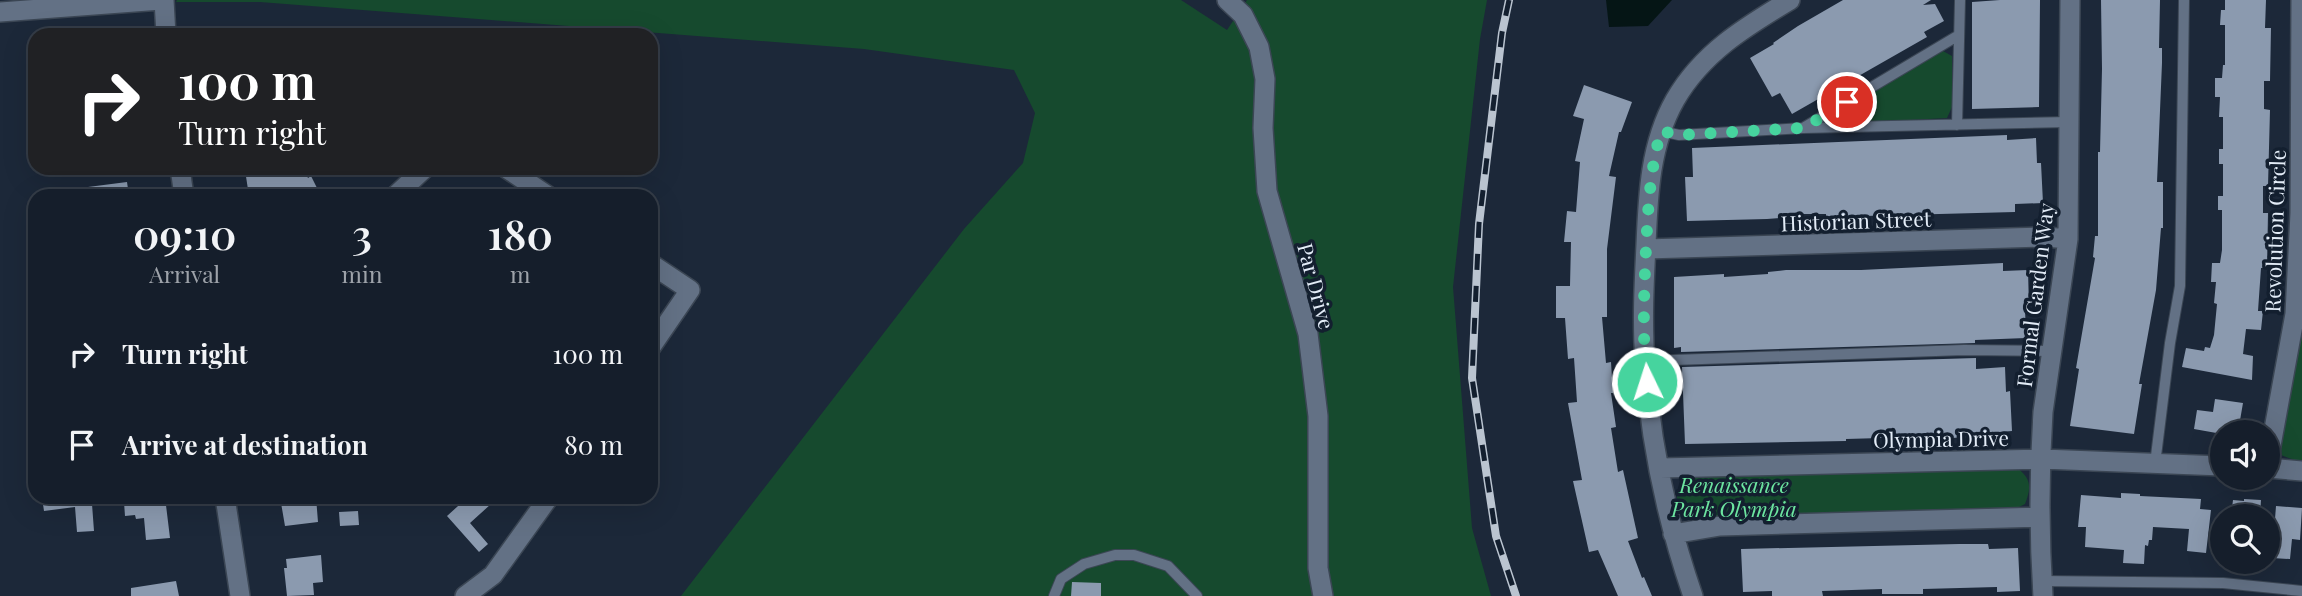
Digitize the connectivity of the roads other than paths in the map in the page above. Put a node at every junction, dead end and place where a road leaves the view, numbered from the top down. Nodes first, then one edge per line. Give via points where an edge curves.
1 (162, 0) edge
2 (1227, 0) edge
3 (1790, 0) edge
4 (1960, 0) edge
5 (2070, 0) edge
6 (2184, 0) edge
7 (2301, 0) edge
8 (0, 12) edge
9 (165, 28) edge
10 (1959, 35) junction
11 (2069, 122) junction
12 (1957, 125) junction
13 (1803, 128) junction
14 (1661, 131) junction
15 (418, 175) edge
16 (516, 175) edge
17 (402, 189) edge
18 (538, 189) edge
19 (2068, 239) junction
20 (1646, 249) junction
21 (658, 268) edge
22 (658, 337) edge
23 (2053, 351) junction
24 (1644, 361) junction
25 (2276, 420) edge
26 (2042, 459) junction
27 (2155, 464) junction
28 (2210, 466) edge
29 (1660, 468) junction
30 (2280, 469) edge
31 (2302, 471) edge
32 (226, 504) edge
33 (544, 504) edge
34 (2040, 517) junction
35 (1673, 534) junction
36 (2043, 589) edge
37 (2302, 591) edge
38 (240, 596) edge
39 (465, 596) edge
40 (1054, 596) edge
41 (1197, 596) edge
42 (1323, 596) edge
43 (1693, 596) edge

1 - 8 street
1 - 9 street
2 - 42 street, Par Drive via 1243,15 1259,47 1265,79 1267,191 1308,334 1318,416 1318,568
3 - 14 street via 1751,23 1706,59 1686,83
4 - 10 lane
5 - 11 street, Formal Garden Way
6 - 27 lane via 2180,286
7 - 25 street, Revolution Circle via 2295,314
10 - 12 lane
10 - 13 lane
11 - 12 lane
11 - 19 street, Formal Garden Way
12 - 13 lane
13 - 14 lane via 1679,135
14 - 20 street via 1652,167
15 - 17 street
16 - 18 street
19 - 20 street, Historian Street
19 - 23 street, Formal Garden Way
20 - 24 street
21 - 22 street via 690,289
23 - 24 lane
23 - 26 street, Formal Garden Way via 2043,412
24 - 29 street
26 - 27 street, Olympia Drive
26 - 29 street, Olympia Drive
26 - 34 street, Formal Garden Way
27 - 28 street, Olympia Drive
29 - 35 street
30 - 31 street
32 - 38 street
33 - 39 street via 493,575
34 - 35 street via 1720,526
34 - 36 street, Formal Garden Way
35 - 43 street
36 - 37 lane via 2223,583
40 - 41 lane via 1061,579 1084,564 1115,555 1134,555 1168,566

